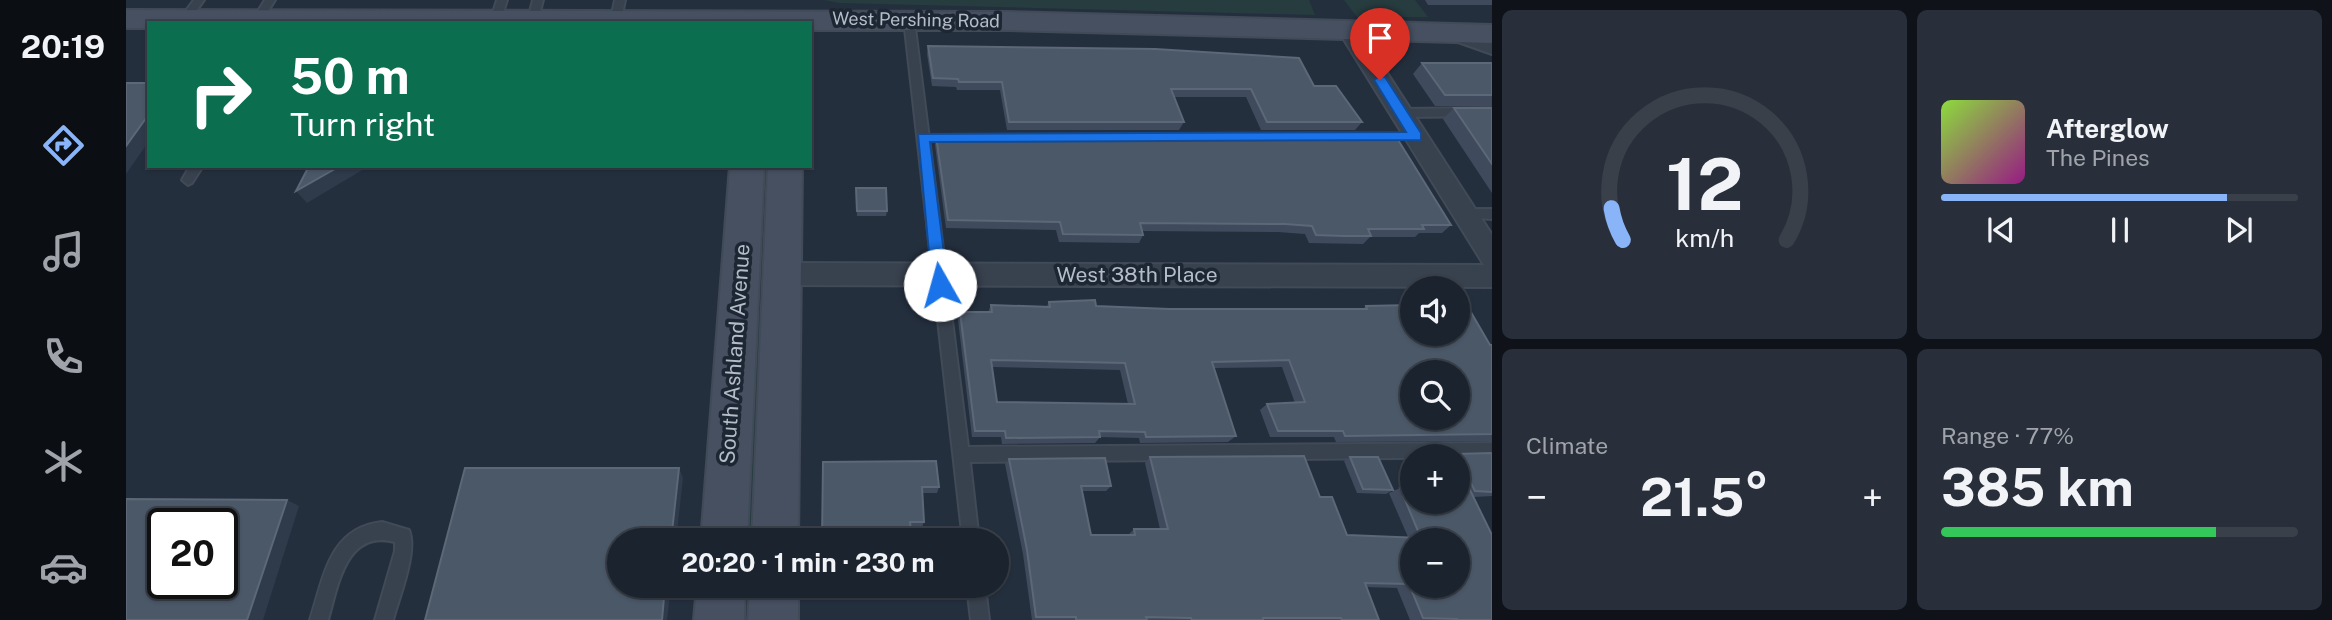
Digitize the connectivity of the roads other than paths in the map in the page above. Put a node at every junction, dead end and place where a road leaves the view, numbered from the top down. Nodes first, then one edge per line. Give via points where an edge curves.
1 (192, 10) edge
2 (264, 10) edge
3 (499, 10) edge
4 (535, 10) edge
5 (618, 10) edge
6 (756, 14) edge
7 (789, 14) edge
8 (127, 20) edge
9 (909, 20) junction
10 (292, 21) edge
11 (1349, 30) junction
12 (1454, 33) junction
13 (1492, 34) edge
14 (1492, 47) edge
15 (1492, 112) edge
16 (1401, 113) junction
17 (196, 168) edge
18 (747, 168) edge
19 (785, 168) edge
20 (188, 180) dead end
21 (1465, 214) junction
22 (1492, 214) edge
23 (1492, 257) edge
24 (782, 274) junction
25 (939, 275) junction
26 (1492, 276) edge
27 (1492, 450) edge
28 (960, 455) junction
29 (725, 528) edge
30 (775, 528) edge
31 (969, 528) edge
32 (720, 598) edge
33 (774, 598) edge
34 (977, 598) edge
35 (318, 620) edge
36 (384, 620) edge
37 (719, 620) edge
38 (773, 620) edge
39 (980, 620) edge

1 - 2 main road, West Pershing Road
1 - 8 main road, West Pershing Road
2 - 10 main road, West Pershing Road
3 - 4 main road, West Pershing Road
3 - 10 main road, West Pershing Road
4 - 5 main road, West Pershing Road
5 - 6 main road, West Pershing Road
6 - 7 main road, West Pershing Road
7 - 9 main road, West Pershing Road
9 - 11 main road, West Pershing Road
9 - 25 lane via 930,137
11 - 12 main road, West Pershing Road
11 - 16 street
12 - 13 main road, West Pershing Road
12 - 14 street, West Pershing Road
15 - 16 lane
16 - 21 street via 1409,137
17 - 20 lane
18 - 29 main road, South Ashland Avenue
19 - 24 main road, South Ashland Avenue
21 - 22 lane
21 - 23 street
24 - 25 street, West 38th Place
24 - 30 main road, South Ashland Avenue
25 - 26 street, West 38th Place
25 - 28 lane
27 - 28 lane
28 - 31 lane
32 - 37 main road
33 - 38 main road
34 - 39 lane
35 - 36 lane via 341,552 365,532 391,530 403,536 403,551

